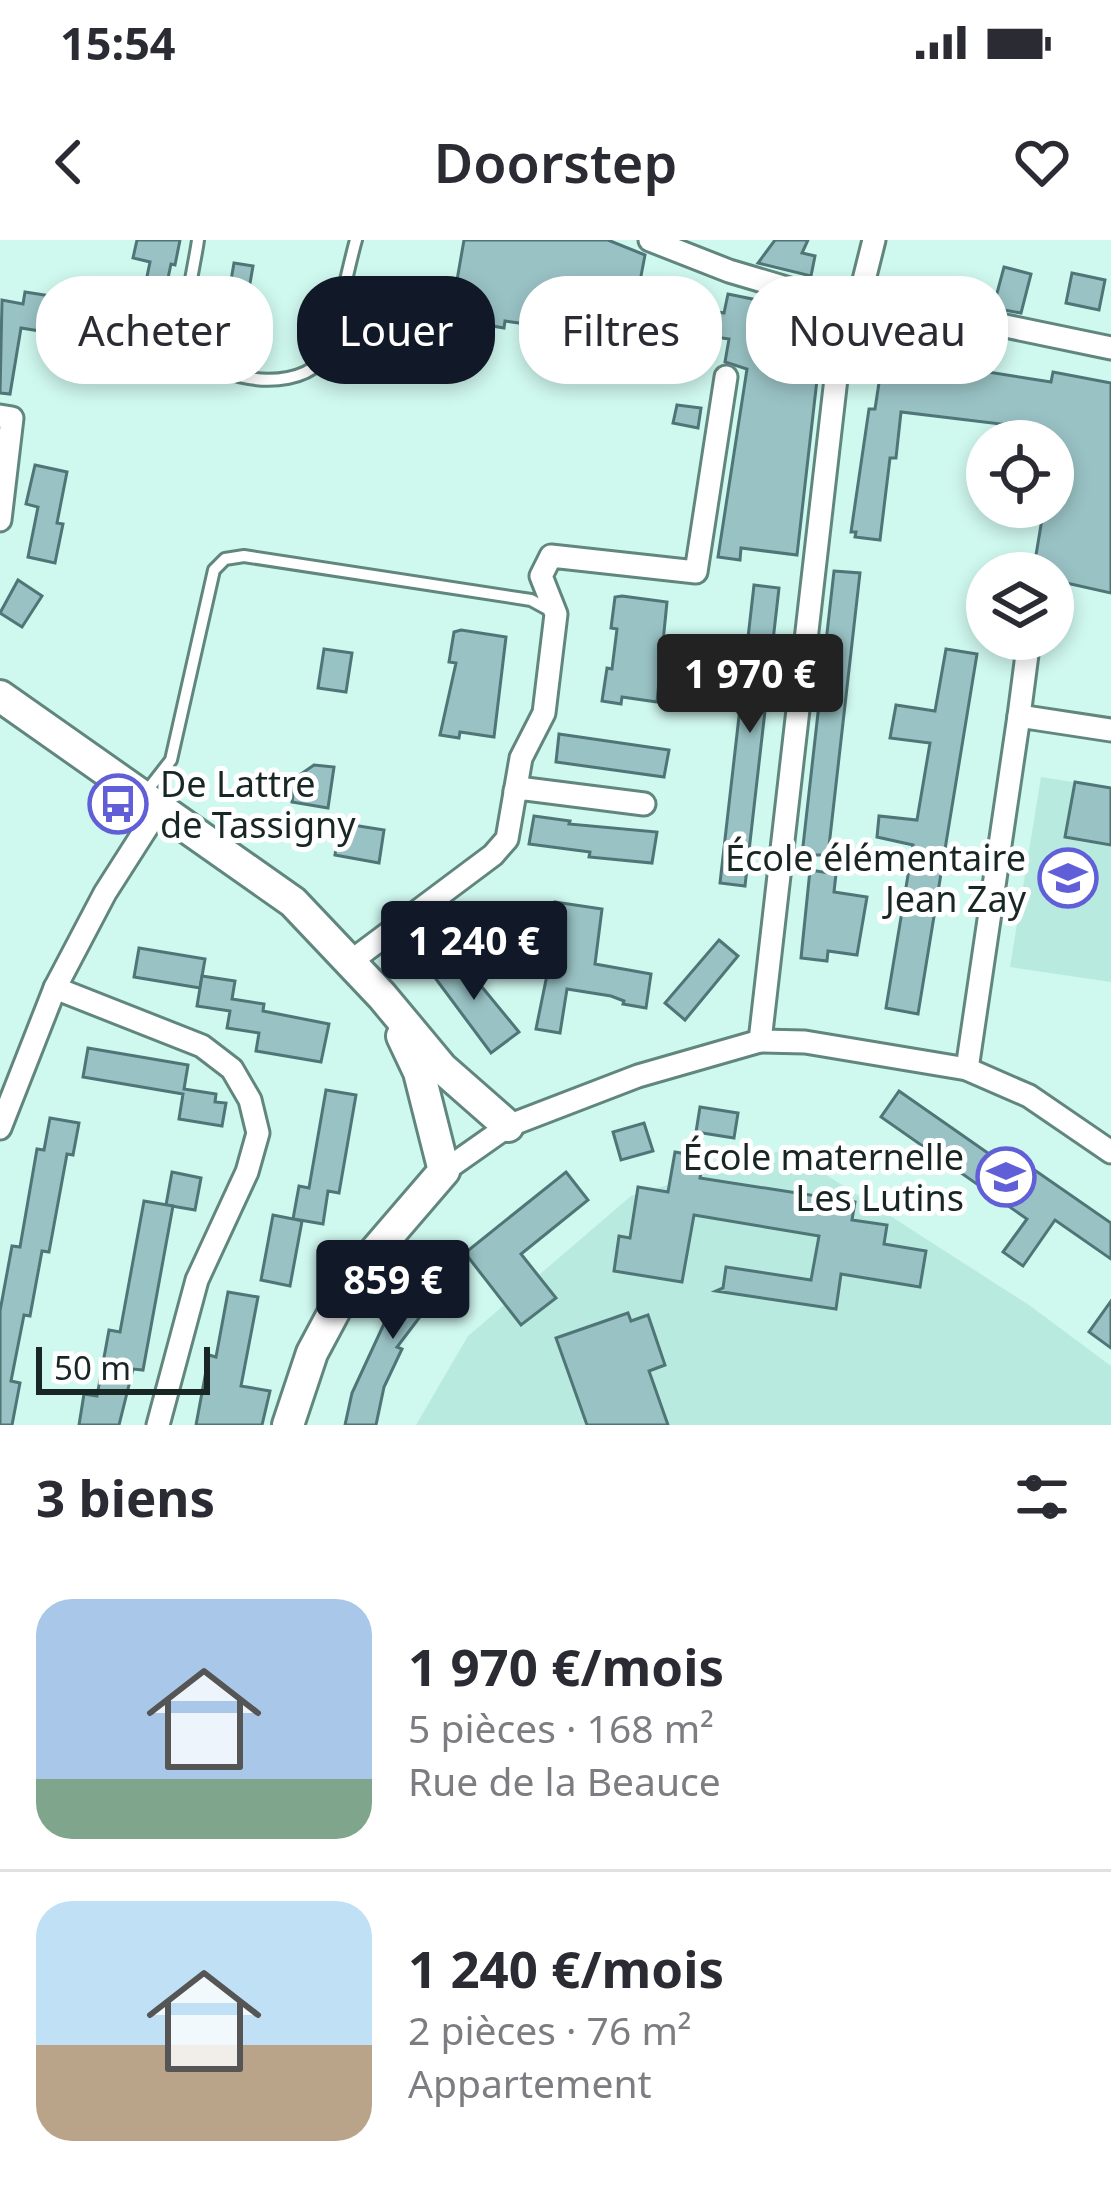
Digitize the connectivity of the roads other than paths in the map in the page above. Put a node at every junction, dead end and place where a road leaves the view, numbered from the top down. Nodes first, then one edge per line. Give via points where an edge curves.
1 (198, 240) edge
2 (356, 240) edge
3 (650, 240) edge
4 (874, 240) edge
5 (861, 276) edge
6 (746, 277) edge
7 (1008, 327) edge
8 (1111, 348) edge
9 (725, 377) dead end
10 (842, 384) edge
11 (0, 416) edge
12 (0, 520) edge
13 (556, 614) junction
14 (1026, 660) edge
15 (0, 696) edge
16 (1019, 716) junction
17 (1111, 730) edge
18 (515, 791) junction
19 (150, 804) junction
20 (644, 804) dead end
21 (350, 962) junction
22 (55, 988) junction
23 (382, 996) junction
24 (760, 1041) junction
25 (967, 1069) junction
26 (508, 1126) junction
27 (0, 1128) edge
28 (1111, 1152) edge
29 (444, 1172) junction
30 (158, 1425) edge
31 (288, 1425) edge

1 - 2 lane via 189,334 197,354 267,382 307,373 323,360
3 - 6 street
4 - 5 street
7 - 8 street
9 - 13 street via 695,572 551,556 541,576
10 - 24 street
11 - 12 street via 12,418
13 - 18 street via 544,713
13 - 19 lane via 531,600 226,559 214,570 171,760
14 - 16 street
15 - 19 street
16 - 17 street
16 - 25 street
18 - 20 street
18 - 21 street via 508,838 493,855
19 - 21 street via 293,902
19 - 22 street
21 - 23 street
22 - 27 street
22 - 30 street via 202,1046 232,1069 250,1100 257,1133 247,1172 197,1280
23 - 26 street via 442,1068
23 - 29 street via 419,1072
24 - 25 street
24 - 26 street
25 - 28 street via 1029,1096
26 - 29 street
29 - 31 street via 352,1278 312,1353

